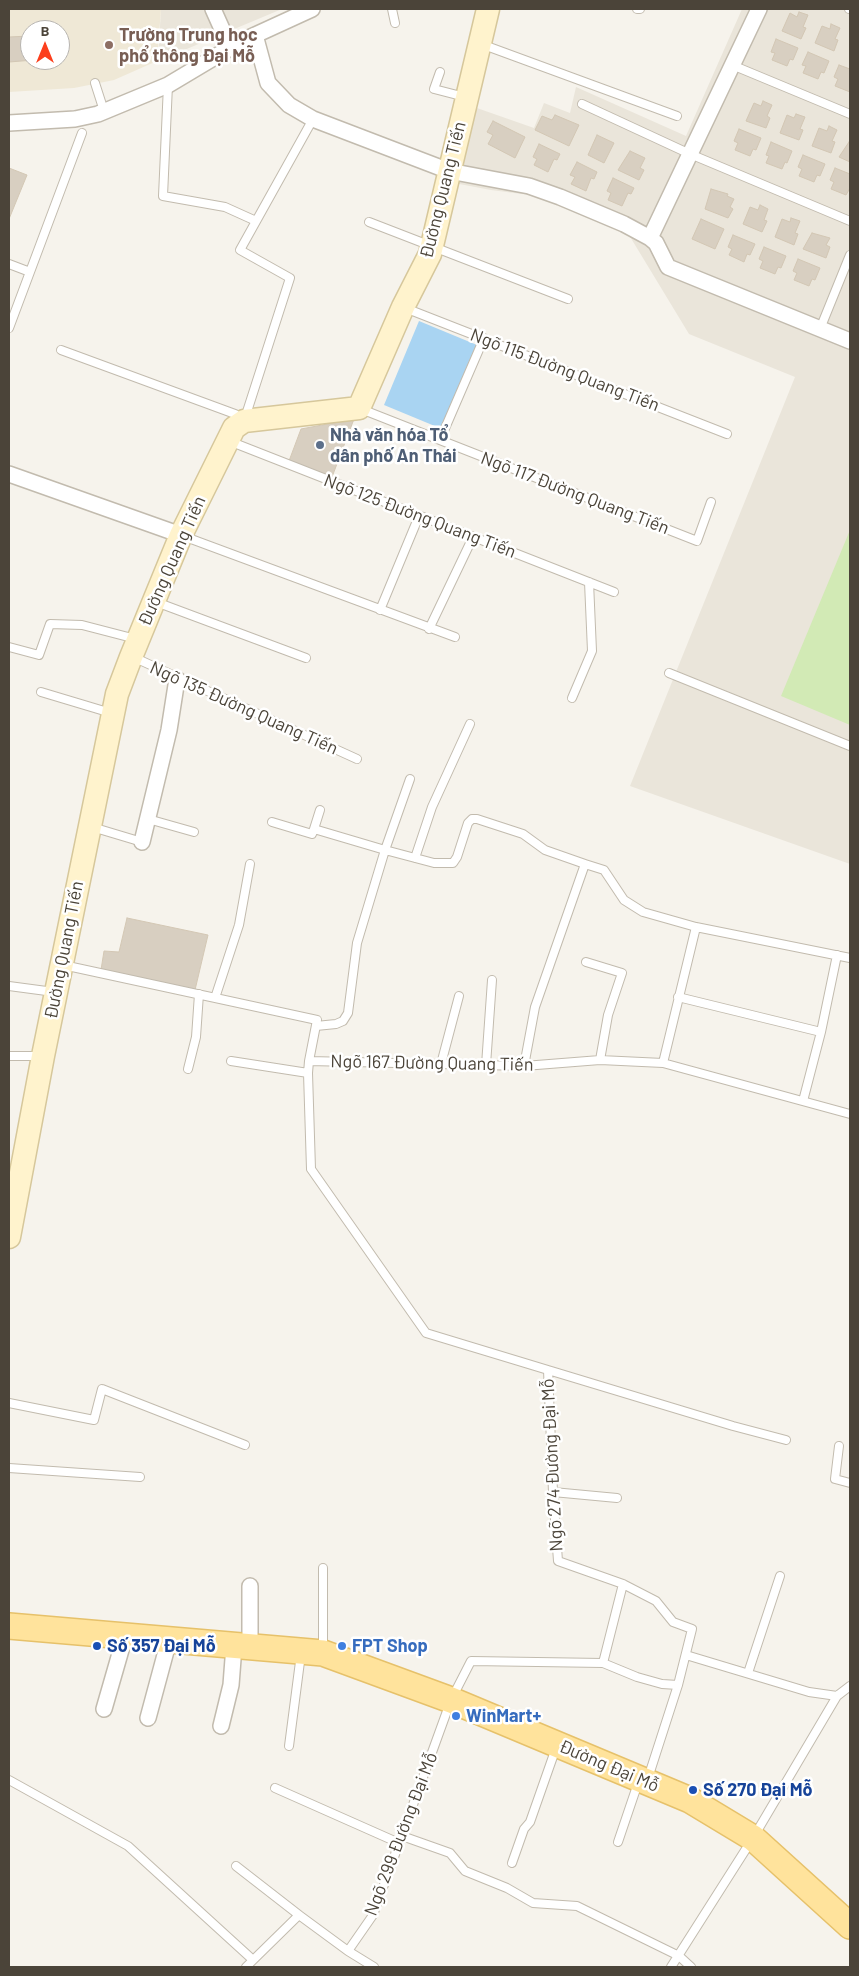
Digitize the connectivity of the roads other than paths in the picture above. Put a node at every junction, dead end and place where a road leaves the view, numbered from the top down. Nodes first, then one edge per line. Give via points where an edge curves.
1 (213, 9) edge
2 (312, 9) edge
3 (392, 9) edge
4 (488, 9) edge
5 (759, 9) edge
6 (395, 23) dead end
7 (255, 35) junction
8 (480, 44) junction
9 (230, 47) junction
10 (732, 65) junction
11 (440, 72) dead end
12 (95, 83) dead end
13 (168, 85) junction
14 (467, 97) junction
15 (582, 104) dead end
16 (104, 111) junction
17 (850, 114) edge
18 (677, 116) dead end
19 (313, 119) junction
20 (9, 123) edge
21 (82, 133) dead end
22 (690, 154) junction
23 (450, 171) junction
24 (256, 221) junction
25 (850, 221) edge
26 (369, 222) dead end
27 (650, 238) junction
28 (432, 245) junction
29 (850, 255) edge
30 (9, 264) edge
31 (30, 272) junction
32 (568, 300) dead end
33 (403, 307) junction
34 (9, 328) edge
35 (820, 329) junction
36 (484, 338) junction
37 (850, 341) edge
38 (61, 350) dead end
39 (359, 408) junction
40 (244, 421) junction
41 (727, 434) dead end
42 (227, 440) junction
43 (440, 440) junction
44 (9, 474) edge
45 (711, 502) dead end
46 (420, 516) junction
47 (181, 535) junction
48 (473, 537) junction
49 (589, 582) junction
50 (614, 592) dead end
51 (154, 601) junction
52 (380, 610) junction
53 (429, 629) junction
54 (455, 637) dead end
55 (9, 647) edge
56 (134, 648) junction
57 (306, 658) dead end
58 (669, 673) dead end
59 (177, 679) junction
60 (41, 692) dead end
61 (572, 698) dead end
62 (112, 714) junction
63 (470, 724) dead end
64 (850, 746) edge
65 (358, 759) dead end
66 (410, 780) dead end
67 (320, 810) dead end
68 (148, 818) junction
69 (272, 822) dead end
70 (90, 827) junction
71 (314, 829) junction
72 (194, 832) dead end
73 (142, 842) joint
74 (385, 850) junction
75 (415, 858) junction
76 (250, 864) dead end
77 (585, 864) junction
78 (696, 927) junction
79 (837, 955) junction
80 (850, 958) edge
81 (586, 962) dead end
82 (61, 965) junction
83 (492, 980) dead end
84 (9, 986) edge
85 (56, 992) junction
86 (199, 994) junction
87 (459, 996) dead end
88 (216, 998) junction
89 (678, 998) junction
90 (316, 1026) junction
91 (820, 1032) junction
92 (9, 1056) edge
93 (43, 1056) junction
94 (600, 1060) junction
95 (231, 1062) dead end
96 (309, 1062) junction
97 (663, 1063) junction
98 (441, 1064) junction
99 (486, 1065) junction
100 (524, 1066) junction
101 (188, 1068) dead end
102 (308, 1073) junction
103 (803, 1101) junction
104 (850, 1114) edge
105 (11, 1212) edge
106 (9, 1237) edge
107 (548, 1370) junction
108 (9, 1403) edge
109 (786, 1440) dead end
110 (245, 1445) dead end
111 (839, 1446) dead end
112 (9, 1468) edge
113 (140, 1477) dead end
114 (850, 1483) edge
115 (553, 1492) junction
116 (616, 1498) dead end
117 (323, 1568) dead end
118 (780, 1576) dead end
119 (623, 1584) junction
120 (250, 1586) dead end
121 (9, 1626) edge
122 (125, 1636) junction
123 (169, 1640) junction
124 (242, 1647) junction
125 (312, 1653) junction
126 (686, 1655) junction
127 (603, 1663) junction
128 (748, 1674) junction
129 (678, 1685) junction
130 (850, 1686) edge
131 (837, 1696) junction
132 (451, 1700) junction
133 (104, 1709) dead end
134 (148, 1718) dead end
135 (221, 1726) dead end
136 (557, 1744) junction
137 (289, 1746) dead end
138 (9, 1780) edge
139 (643, 1780) junction
140 (275, 1788) dead end
141 (753, 1838) junction
142 (400, 1839) junction
143 (618, 1842) dead end
144 (512, 1863) dead end
145 (236, 1866) dead end
146 (299, 1915) junction
147 (850, 1926) edge
148 (348, 1951) junction
149 (678, 1956) junction
150 (253, 1960) junction
151 (246, 1967) edge
152 (374, 1967) edge
153 (672, 1967) edge
154 (691, 1967) edge

1 - 9 street
2 - 7 street
3 - 6 lane
4 - 8 street, Đường Quang Tiến
5 - 10 street
7 - 9 street
7 - 19 street via 268,82 289,105
8 - 14 street, Đường Quang Tiến
8 - 18 lane
9 - 13 street
10 - 17 lane
10 - 22 street
11 - 14 lane via 434,89
12 - 16 lane
13 - 16 street
13 - 24 lane via 163,196 225,207
14 - 23 street, Đường Quang Tiến
15 - 22 lane
16 - 20 street via 75,119
19 - 23 street
19 - 24 lane
21 - 31 lane
22 - 25 lane
22 - 27 street
23 - 27 street via 529,186 624,224
23 - 28 street, Đường Quang Tiến
24 - 40 lane via 240,250 290,278
26 - 28 lane
27 - 35 street via 656,243 668,268
28 - 32 lane
28 - 33 street, Đường Quang Tiến
29 - 35 lane
30 - 31 lane
31 - 34 lane
33 - 36 lane, Ngõ 115 Đường Quang Tiến
33 - 39 street, Đường Quang Tiến
35 - 37 street
36 - 41 lane, Ngõ 115 Đường Quang Tiến
36 - 43 lane
38 - 40 lane via 235,414
39 - 40 street
39 - 43 lane, Ngõ 117 Đường Quang Tiến
40 - 42 street, Đường Quang Tiến via 234,428
42 - 46 lane, Ngõ 125 Đường Quang Tiến
42 - 47 street, Đường Quang Tiến
43 - 45 lane, Ngõ 117 Đường Quang Tiến via 697,541
44 - 47 street
46 - 48 lane, Ngõ 125 Đường Quang Tiến
46 - 52 lane
47 - 51 street, Đường Quang Tiến
47 - 52 lane
48 - 49 lane, Ngõ 125 Đường Quang Tiến
48 - 53 lane
49 - 50 lane, Ngõ 125 Đường Quang Tiến
49 - 61 lane via 592,652
51 - 56 street, Đường Quang Tiến
51 - 57 lane
52 - 53 lane
53 - 54 lane
55 - 56 lane, Ngõ 135 Đường Quang Tiến via 39,654 50,624 82,624
56 - 59 lane, Ngõ 135 Đường Quang Tiến
56 - 62 street, Đường Quang Tiến via 116,694
58 - 64 lane
59 - 65 lane, Ngõ 135 Đường Quang Tiến
59 - 68 street via 169,730
60 - 62 lane
62 - 70 street, Đường Quang Tiến
63 - 75 lane via 432,808
66 - 74 lane
67 - 71 lane
68 - 72 lane
68 - 73 street
69 - 71 lane via 312,834
70 - 73 lane
70 - 82 street, Đường Quang Tiến
71 - 74 lane
74 - 75 lane
74 - 90 lane via 357,942 348,1013 343,1021 336,1024
75 - 77 lane via 453,863 468,823 477,818 523,834 545,850
76 - 88 lane via 239,925
77 - 78 lane via 604,870 624,900 643,912
77 - 100 lane via 535,1007
78 - 79 lane
78 - 89 lane
79 - 80 lane
79 - 91 lane
81 - 94 lane via 622,973 608,1015
82 - 85 street, Đường Quang Tiến
82 - 86 lane
83 - 99 lane
84 - 85 lane
85 - 93 street, Đường Quang Tiến
86 - 88 lane
86 - 101 lane via 196,1037
87 - 98 lane
88 - 90 lane via 316,1020
89 - 91 lane
89 - 97 lane
90 - 96 lane, Ngõ 167 Đường Quang Tiến
91 - 103 lane
92 - 93 lane
93 - 105 street, Đường Quang Tiến
94 - 97 lane, Ngõ 167 Đường Quang Tiến
94 - 100 lane, Ngõ 167 Đường Quang Tiến
95 - 102 lane
96 - 98 lane, Ngõ 167 Đường Quang Tiến
96 - 102 lane, Ngõ 274 Đường Đại Mỗ
97 - 103 lane, Ngõ 167 Đường Quang Tiến
98 - 99 lane, Ngõ 167 Đường Quang Tiến
99 - 100 lane, Ngõ 167 Đường Quang Tiến
102 - 107 lane, Ngõ 274 Đường Đại Mỗ via 311,1168 426,1333
103 - 104 lane, Ngõ 167 Đường Quang Tiến
105 - 106 street, Đường Quang Tiến
107 - 109 lane
107 - 115 lane, Ngõ 274 Đường Đại Mỗ
108 - 110 lane via 94,1420 102,1388
111 - 114 lane via 835,1479
112 - 113 lane
115 - 116 lane
115 - 119 lane, Ngõ 274 Đường Đại Mỗ via 558,1561
117 - 125 lane
118 - 128 lane
119 - 126 lane, Ngõ 274 Đường Đại Mỗ via 656,1601 673,1622 692,1629
119 - 127 lane
120 - 124 street
121 - 122 main road, Đường Đại Mỗ
122 - 123 main road, Đường Đại Mỗ
122 - 133 street
123 - 124 main road, Đường Đại Mỗ
123 - 134 street
124 - 125 main road, Đường Đại Mỗ
124 - 135 street
125 - 132 main road, Đường Đại Mỗ
125 - 137 lane
126 - 128 lane
126 - 129 lane, Ngõ 274 Đường Đại Mỗ
127 - 129 lane via 637,1677
127 - 132 lane, Ngõ 299 Đường Đại Mỗ via 470,1661
128 - 131 lane via 809,1692
129 - 139 lane, Ngõ 274 Đường Đại Mỗ
130 - 131 lane
131 - 141 lane
132 - 136 main road, Đường Đại Mỗ
132 - 142 lane, Ngõ 299 Đường Đại Mỗ
136 - 139 main road, Đường Đại Mỗ
136 - 144 lane
138 - 150 lane via 128,1846
139 - 141 main road, Đường Đại Mỗ via 690,1800
139 - 143 lane, Ngõ 274 Đường Đại Mỗ
140 - 142 lane
141 - 147 main road, Đường Đại Mỗ
141 - 149 lane
142 - 148 lane, Ngõ 299 Đường Đại Mỗ via 373,1915
142 - 149 lane via 450,1853 465,1870 533,1903 577,1906
145 - 146 lane
146 - 148 lane
146 - 150 lane
148 - 152 lane
149 - 153 lane
149 - 154 lane
150 - 151 lane

